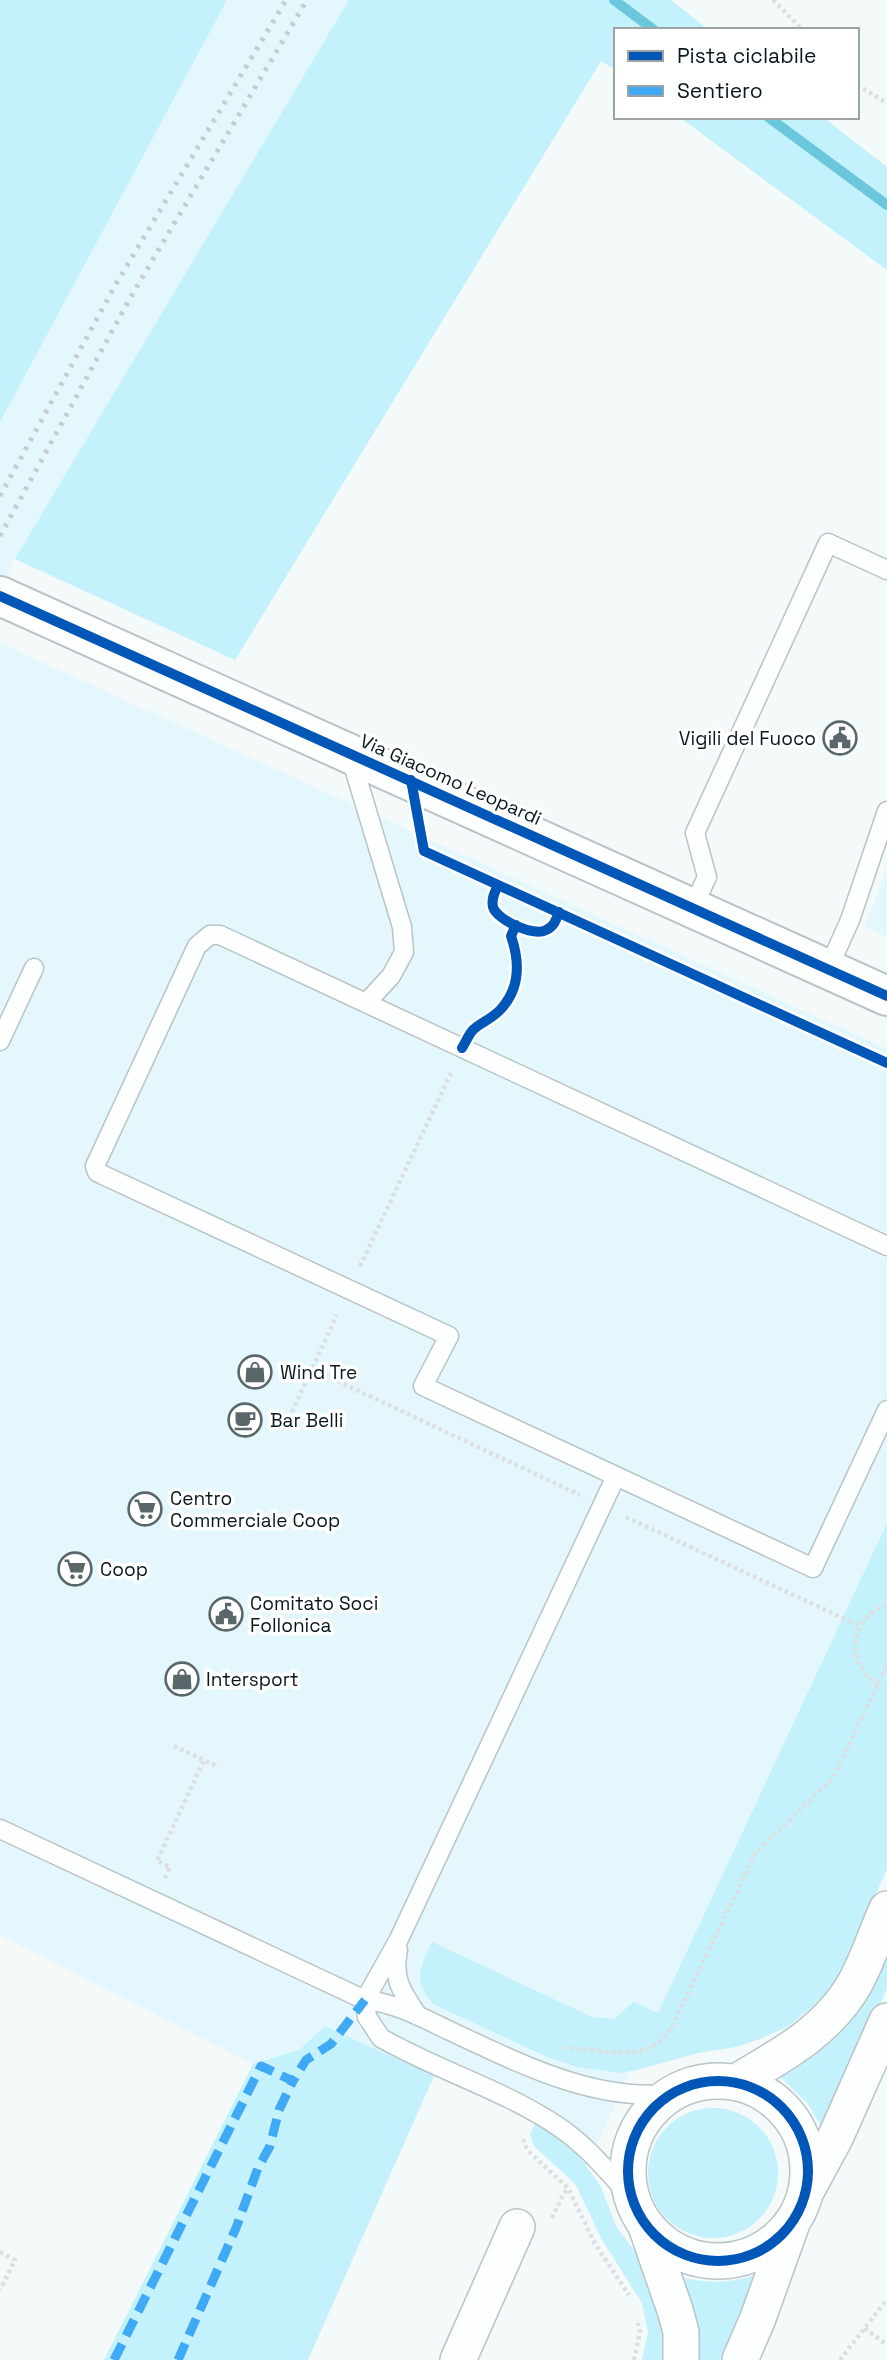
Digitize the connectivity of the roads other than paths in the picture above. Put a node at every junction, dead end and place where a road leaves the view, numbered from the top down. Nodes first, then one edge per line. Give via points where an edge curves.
1 (887, 570) edge
2 (0, 596) edge
3 (349, 752) junction
4 (887, 811) edge
5 (692, 907) junction
6 (34, 968) dead end
7 (828, 969) junction
8 (887, 996) edge
9 (366, 1003) junction
10 (0, 1041) edge
11 (887, 1246) edge
12 (887, 1410) edge
13 (616, 1476) junction
14 (0, 1829) edge
15 (887, 1909) edge
16 (399, 1939) junction
17 (365, 2000) junction
18 (418, 2016) junction
19 (887, 2021) edge
20 (736, 2082) junction
21 (670, 2094) junction
22 (798, 2208) junction
23 (639, 2212) junction
24 (517, 2227) dead end
25 (458, 2360) edge
26 (681, 2360) edge
27 (740, 2360) edge

1 - 5 lane via 828,543 695,833 706,877
2 - 3 main road, Via Giacomo Leopardi
3 - 5 main road, Via Giacomo Leopardi
3 - 9 lane via 402,927 404,952 391,976
4 - 7 lane
5 - 7 main road, Via Giacomo Leopardi
6 - 10 lane
7 - 8 main road, Via Giacomo Leopardi
9 - 11 lane
9 - 13 lane via 220,935 210,935 197,946 95,1166 97,1172 449,1336 423,1386
12 - 13 lane via 813,1568
13 - 16 lane
14 - 17 lane
15 - 20 street via 839,2007 819,2028
16 - 17 lane
16 - 18 lane via 395,1970 404,1996
17 - 18 lane
17 - 23 lane via 367,2017 382,2038 561,2128 590,2152
18 - 21 lane via 537,2071 588,2087
19 - 22 street
20 - 21 street via 702,2082
20 - 22 street via 769,2096 783,2108 802,2139 808,2176
21 - 23 street via 642,2122 628,2159 628,2179
22 - 23 street via 781,2235 753,2254 720,2261 679,2252 658,2238
22 - 27 street
23 - 26 street via 675,2310
24 - 25 street

